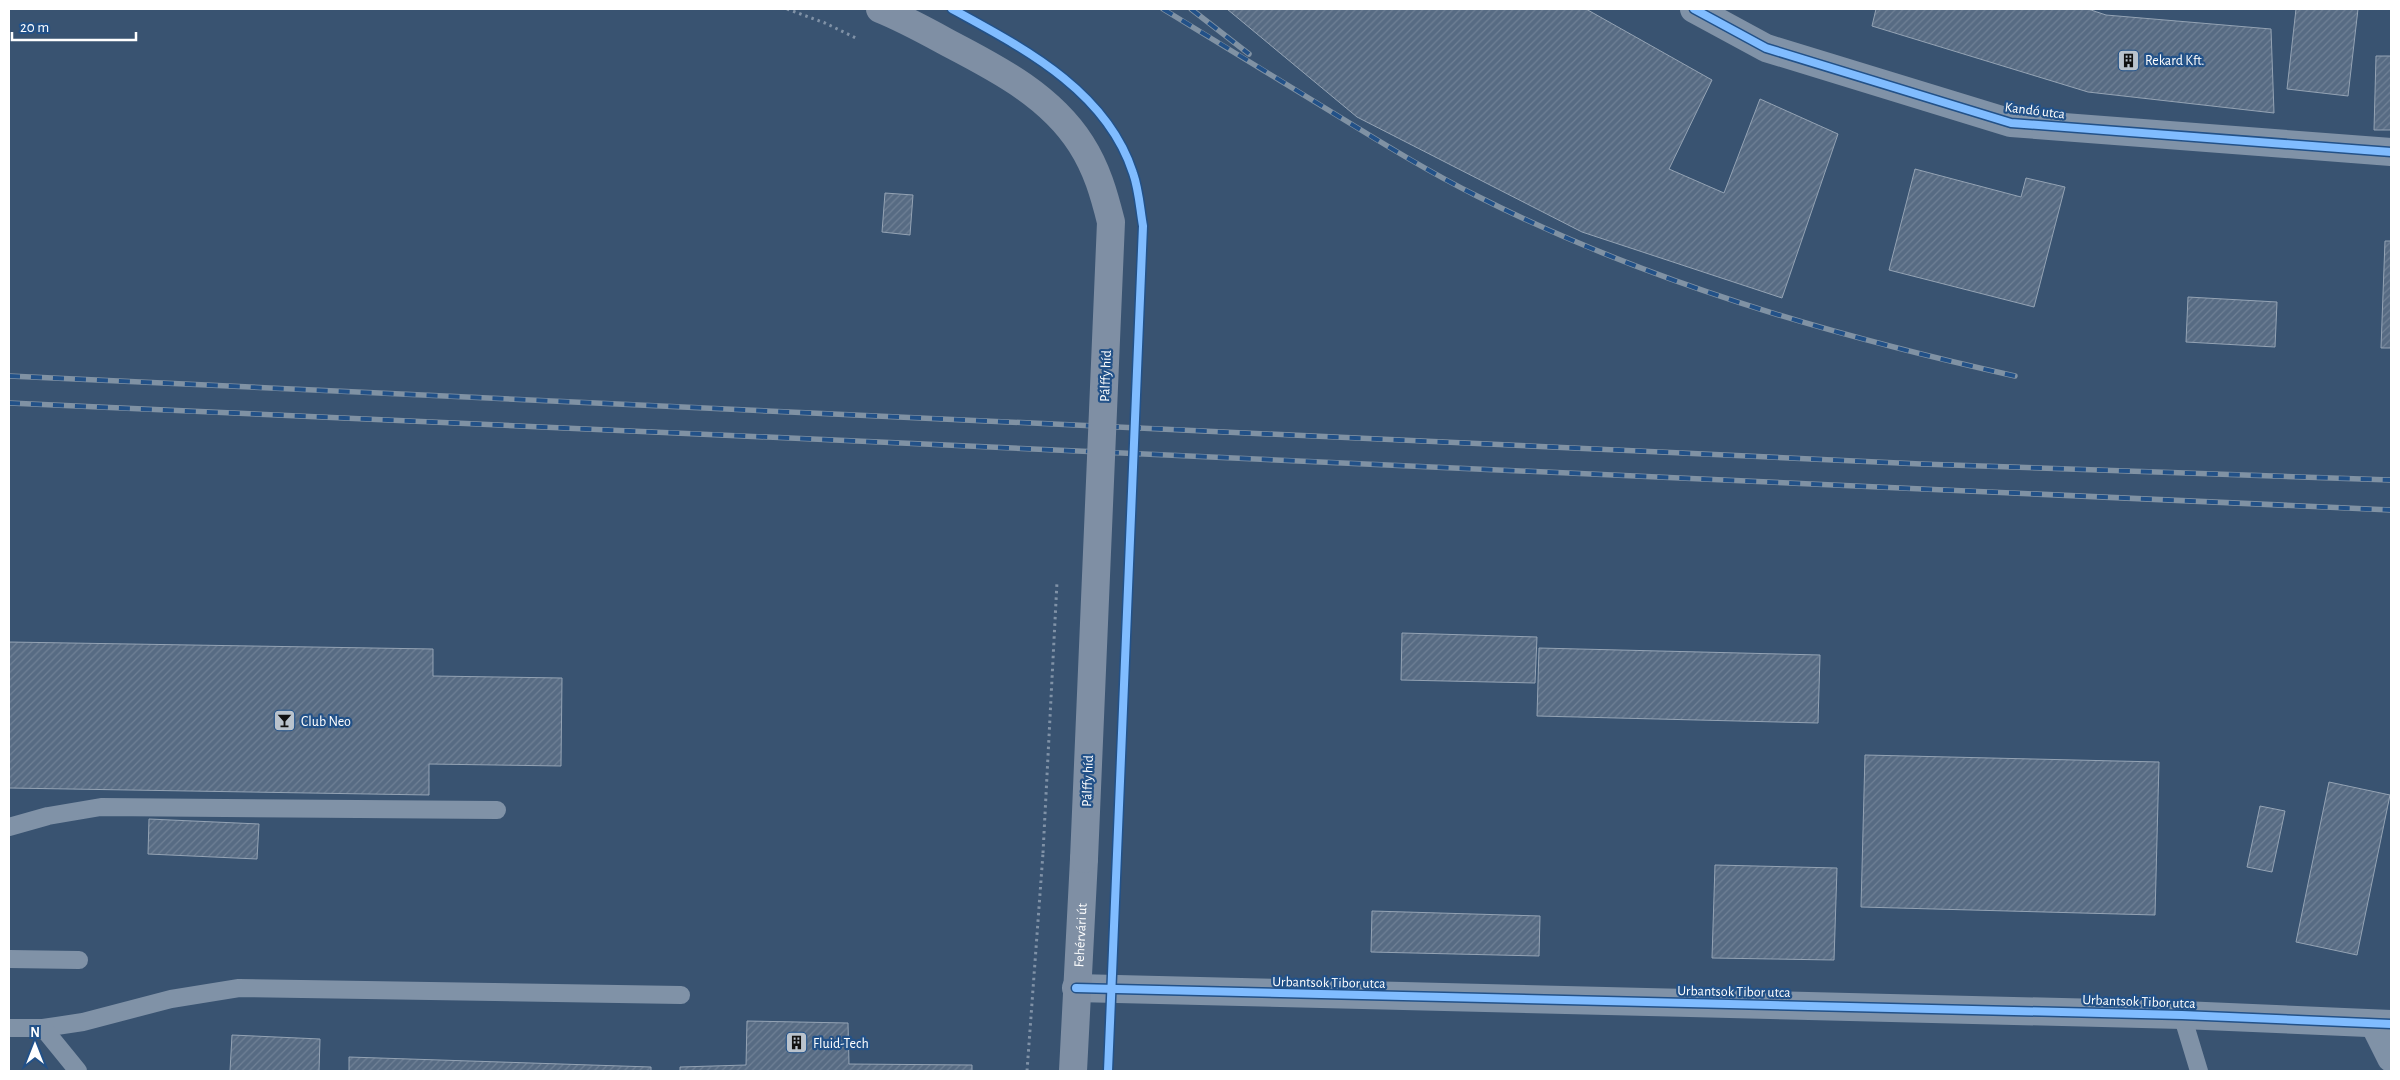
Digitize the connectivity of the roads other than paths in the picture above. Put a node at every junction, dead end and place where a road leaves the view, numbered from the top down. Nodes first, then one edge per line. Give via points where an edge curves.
1 (880, 9) edge
2 (1694, 9) edge
3 (2391, 152) edge
4 (497, 810) dead end
5 (9, 827) edge
6 (1084, 859) joint
7 (9, 959) edge
8 (79, 960) dead end
9 (1076, 988) junction
10 (681, 995) dead end
11 (2182, 1015) junction
12 (2383, 1024) edge
13 (9, 1028) edge
14 (43, 1028) junction
15 (2391, 1058) edge
16 (78, 1071) edge
17 (1073, 1071) edge
18 (2200, 1071) edge

1 - 6 main road, Pálffy híd, bridge via 1007,74 1050,107 1081,143 1093,165 1111,222
2 - 3 street, Kandó utca via 1766,48 2011,122
4 - 5 lane via 101,807
6 - 9 main road, Fehérvári út
7 - 8 lane
9 - 11 street, Urbantsok Tibor utca
9 - 17 main road, Fehérvári út
10 - 14 lane via 239,988
11 - 12 street, Urbantsok Tibor utca
11 - 18 lane
12 - 15 street
13 - 14 lane
14 - 16 lane

